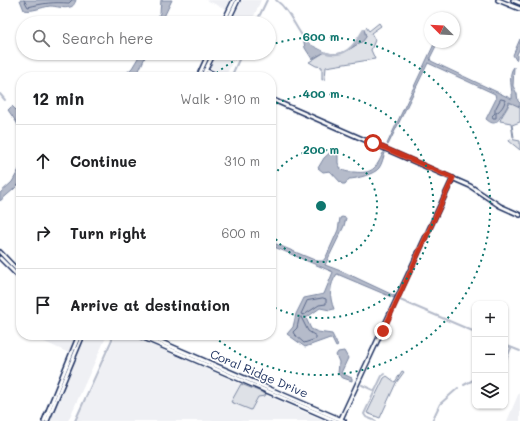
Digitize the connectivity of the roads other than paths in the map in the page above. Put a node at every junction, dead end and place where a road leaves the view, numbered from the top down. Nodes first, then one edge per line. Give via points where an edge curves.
1 (234, 0) edge
2 (238, 0) edge
3 (498, 0) edge
4 (513, 0) edge
5 (520, 3) edge
6 (520, 9) edge
7 (226, 16) edge
8 (231, 16) edge
9 (207, 60) edge
10 (209, 60) edge
11 (203, 70) junction
12 (208, 72) edge
13 (276, 101) edge
14 (453, 178) junction
15 (520, 215) edge
16 (1, 255) edge
17 (16, 269) edge
18 (16, 273) edge
19 (77, 340) edge
20 (81, 340) edge
21 (149, 340) edge
22 (156, 340) edge
23 (46, 421) edge
24 (336, 421) edge
25 (342, 421) edge

1 - 7 street
2 - 8 street
3 - 6 street
4 - 5 street
9 - 11 street
10 - 11 street
11 - 12 street
13 - 14 street
14 - 15 street
14 - 25 street
16 - 17 street
16 - 18 street
19 - 23 street
20 - 23 street
21 - 24 street, Coral Ridge Drive
22 - 25 street, Coral Ridge Drive

